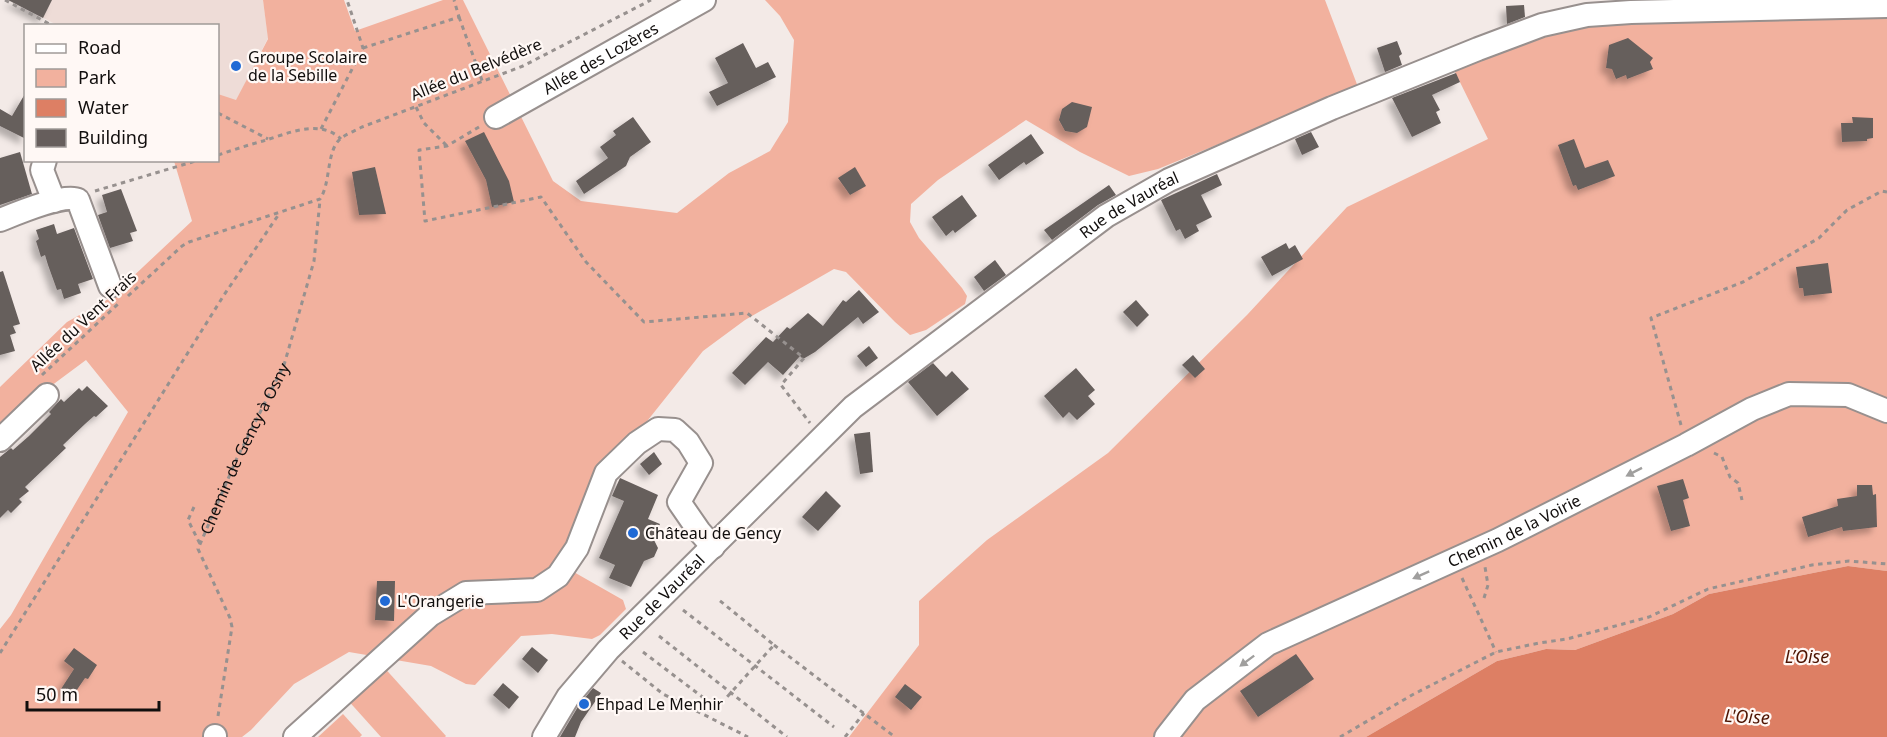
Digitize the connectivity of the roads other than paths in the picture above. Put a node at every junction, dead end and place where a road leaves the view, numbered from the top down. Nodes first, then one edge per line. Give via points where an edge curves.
1 (704, 0) edge
2 (1887, 6) edge
3 (496, 117) road end
4 (44, 162) edge
5 (64, 199) junction
6 (0, 220) edge
7 (110, 286) dead end
8 (44, 385) road end
9 (1887, 411) edge
10 (0, 440) edge
11 (713, 547) junction
12 (295, 737) edge
13 (543, 737) edge
14 (1166, 737) edge

1 - 3 street, Allée des Lozères
2 - 11 street, Rue de Vauréal via 1631,12 1587,15 1542,25 1332,108 1169,180 1106,216 853,407
4 - 5 street via 42,170
5 - 6 street
5 - 7 street via 78,200
8 - 10 street
9 -> 14 street, Chemin de la Voirie via 1848,396 1789,394 1752,409 1479,549 1268,644 1195,700
11 - 12 street via 679,502 701,463 675,430 658,429 606,472 577,548 558,576 537,590 466,593 430,615
11 - 13 street, Rue de Vauréal via 608,650 568,697

